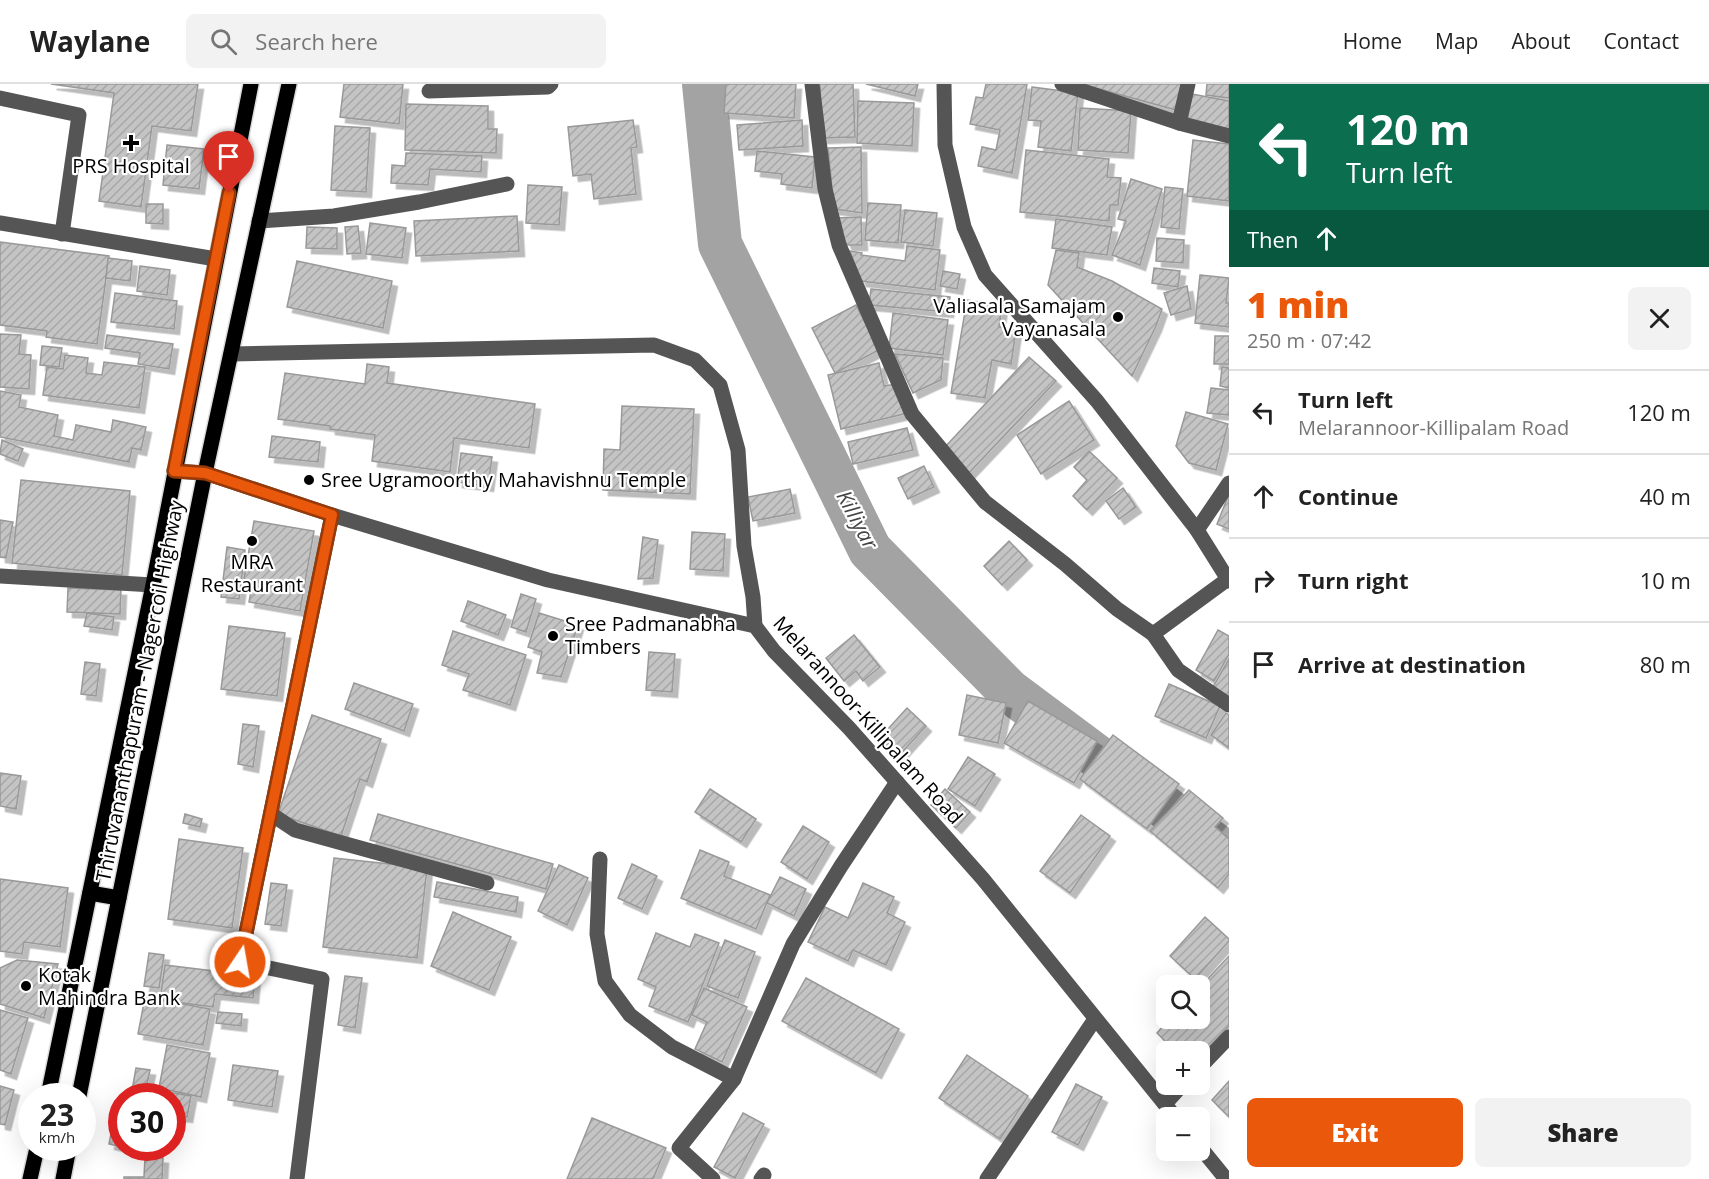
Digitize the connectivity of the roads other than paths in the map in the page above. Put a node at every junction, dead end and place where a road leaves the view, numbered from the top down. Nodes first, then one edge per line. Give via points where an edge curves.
1 (251, 84) edge
2 (289, 84) edge
3 (551, 84) edge
4 (812, 84) edge
5 (944, 84) edge
6 (1062, 84) edge
7 (1188, 84) edge
8 (429, 92) dead end
9 (0, 98) edge
10 (1179, 123) junction
11 (1229, 136) edge
12 (507, 184) dead end
13 (259, 221) junction
14 (0, 223) edge
15 (62, 234) junction
16 (216, 259) junction
17 (231, 354) junction
18 (174, 471) junction
19 (205, 473) junction
20 (1229, 483) edge
21 (332, 515) junction
22 (1197, 530) junction
23 (0, 576) edge
24 (1228, 580) edge
25 (153, 585) junction
26 (754, 626) junction
27 (1153, 634) junction
28 (1229, 705) edge
29 (897, 782) junction
30 (271, 814) junction
31 (600, 859) dead end
32 (487, 884) dead end
33 (90, 892) junction
34 (119, 898) junction
35 (1095, 1019) junction
36 (1229, 1037) edge
37 (1210, 1057) edge
38 (734, 1079) junction
39 (51, 1083) edge
40 (83, 1083) edge
41 (1173, 1095) edge
42 (1165, 1104) junction
43 (1167, 1107) edge
44 (1210, 1160) edge
45 (34, 1161) edge
46 (66, 1161) edge
47 (30, 1179) edge
48 (63, 1179) edge
49 (297, 1179) edge
50 (713, 1179) edge
51 (987, 1179) edge
52 (1226, 1179) edge

1 - 16 main road, Thiruvananthapuram - Nagercoil Highway
2 - 13 main road, Thiruvananthapuram - Nagercoil Highway
3 - 8 street
4 - 27 street via 825,189 839,245 912,414 985,501
5 - 22 street via 945,145 964,227 985,275 1097,401
6 - 10 street
7 - 10 street
9 - 15 street via 80,114
10 - 11 street
12 - 13 street via 334,216
13 - 17 main road, Thiruvananthapuram - Nagercoil Highway
14 - 15 street
15 - 16 street
16 - 18 main road, Thiruvananthapuram - Nagercoil Highway
17 - 19 main road, Thiruvananthapuram - Nagercoil Highway
17 - 26 street via 654,345 695,360 720,385 738,450
18 - 19 street, Melarannoor-Killipalam Road
18 - 25 main road, Thiruvananthapuram - Nagercoil Highway
19 - 21 street, Melarannoor-Killipalam Road
19 - 34 main road, Thiruvananthapuram - Nagercoil Highway
20 - 22 street
21 - 26 street, Melarannoor-Killipalam Road via 548,580
21 - 30 street
22 - 24 street
23 - 25 street
24 - 27 street
25 - 33 main road, Thiruvananthapuram - Nagercoil Highway
26 - 29 street, Melarannoor-Killipalam Road
27 - 28 street via 1178,670
29 - 35 street, Melarannoor-Killipalam Road via 983,879
29 - 38 street via 793,944
30 - 32 street via 295,830
30 - 49 street via 240,962 322,979
31 - 38 street via 597,934 605,981 630,1015 672,1047
33 - 34 main road
33 - 39 main road, Thiruvananthapuram - Nagercoil Highway
34 - 40 main road, Thiruvananthapuram - Nagercoil Highway
35 - 42 street, Melarannoor-Killipalam Road
35 - 51 street
36 - 37 street
38 - 50 street via 679,1148
41 - 42 street
42 - 43 street, Melarannoor-Killipalam Road
44 - 52 street
45 - 47 main road
46 - 48 main road

